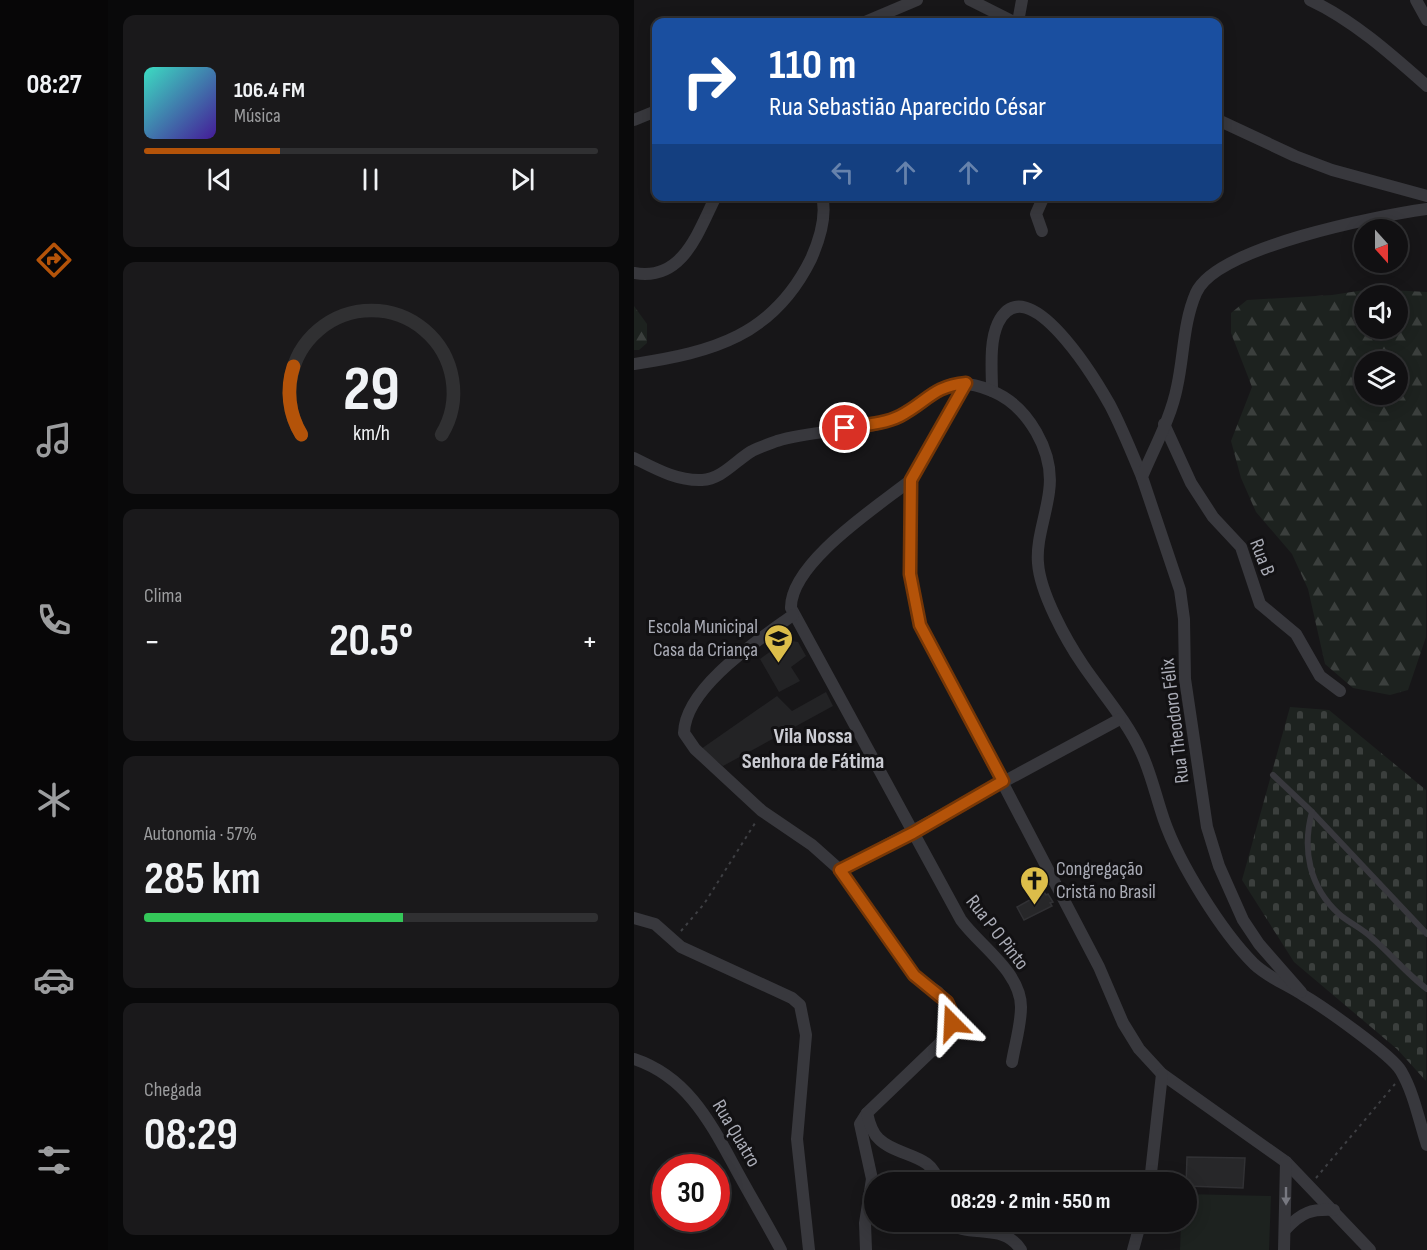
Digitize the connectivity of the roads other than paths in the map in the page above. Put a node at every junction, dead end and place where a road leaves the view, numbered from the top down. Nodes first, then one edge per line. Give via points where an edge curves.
1 (917, 0) edge
2 (970, 0) edge
3 (1022, 0) edge
4 (1310, 0) edge
5 (1416, 0) edge
6 (874, 18) edge
7 (1008, 18) edge
8 (1017, 18) edge
9 (1426, 20) edge
10 (1426, 86) edge
11 (652, 113) edge
12 (634, 120) edge
13 (1222, 124) edge
14 (1426, 196) edge
15 (713, 201) edge
16 (822, 201) edge
17 (1042, 201) edge
18 (1426, 208) edge
19 (1042, 231) dead end
20 (634, 273) edge
21 (634, 364) edge
22 (966, 383) junction
23 (992, 391) junction
24 (1164, 424) junction
25 (634, 458) edge
26 (1142, 477) junction
27 (911, 480) junction
28 (793, 615) junction
29 (1340, 691) dead end
30 (1124, 724) junction
31 (1273, 775) dead end
32 (1003, 781) junction
33 (1312, 812) junction
34 (913, 833) junction
35 (840, 870) junction
36 (634, 918) edge
37 (1426, 934) edge
38 (1426, 989) edge
39 (1303, 995) junction
40 (634, 1059) edge
41 (1012, 1062) dead end
42 (1162, 1074) junction
43 (867, 1113) junction
44 (1426, 1145) edge
45 (1286, 1162) junction
46 (935, 1172) edge
47 (1151, 1172) edge
48 (1334, 1210) junction
49 (1286, 1229) junction
50 (987, 1232) edge
51 (1138, 1232) edge
52 (781, 1250) edge
53 (809, 1250) edge
54 (866, 1250) edge
55 (1021, 1250) edge
56 (1133, 1250) edge
57 (1284, 1250) edge
58 (1370, 1250) edge

1 - 6 street
2 - 7 street
3 - 8 street
4 - 10 street via 1393,56
5 - 9 street
11 - 12 street
13 - 14 street via 1332,170
15 - 20 street via 678,263 647,275
16 - 21 street via 817,247 801,279 778,308 733,340 710,349
17 - 19 street via 1036,214
18 - 24 street via 1320,231 1256,252 1206,276 1189,314 1177,388
22 - 23 street
22 - 25 street via 944,386 889,421 776,441 752,451 709,479 665,474
22 - 27 street
23 - 26 street, Rua Theodoro Félix via 992,353 998,322 1008,311 1033,308 1080,358 1113,412
23 - 30 street via 1024,412 1044,452 1050,489 1038,551 1041,582 1070,645
24 - 26 street
24 - 29 street, Rua B via 1191,483 1213,517 1241,547 1260,604 1296,634 1320,676
26 - 39 street, Rua Theodoro Félix via 1180,590 1185,679 1207,827 1219,866 1231,896 1259,944
27 - 28 street via 825,548 794,593
27 - 32 street via 910,574 920,625
28 - 34 street, Rua P O Pinto
28 - 35 street via 727,665 698,697 685,724 688,741 762,811 812,845
30 - 32 street
30 - 39 street via 1140,749 1174,843 1224,927 1268,976
31 - 33 lane
32 - 34 street
32 - 42 street via 1099,967 1123,1023 1139,1049
33 - 37 lane
33 - 38 lane via 1307,856 1332,907 1371,936
34 - 35 street
34 - 41 street, Rua P O Pinto via 961,920 1010,974 1019,992 1021,1010
35 - 43 street via 914,975 938,992 951,1011 952,1023 940,1043
36 - 53 street via 655,924 692,952 800,1005 806,1035 797,1139
39 - 44 street via 1393,1060 1403,1074
40 - 52 street, Rua Quatro via 683,1088 703,1111
42 - 45 street
42 - 47 street
43 - 46 street via 878,1139 934,1167
43 - 54 street via 860,1124 872,1179 865,1223
45 - 48 street
45 -> 49 street
48 - 49 street via 1312,1209
48 - 58 street
49 - 57 street
50 - 55 street via 1008,1235
51 - 56 street

